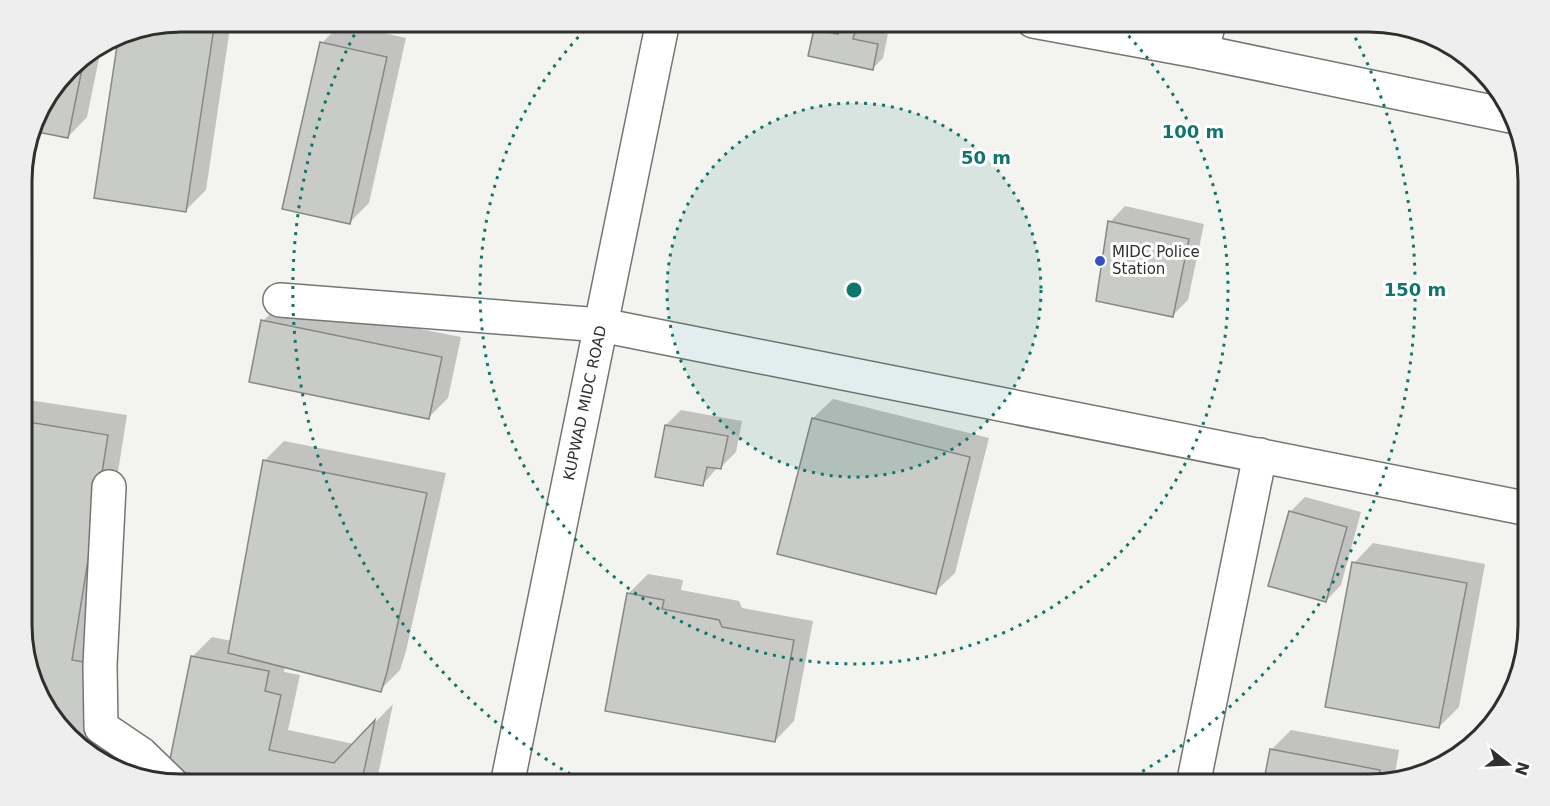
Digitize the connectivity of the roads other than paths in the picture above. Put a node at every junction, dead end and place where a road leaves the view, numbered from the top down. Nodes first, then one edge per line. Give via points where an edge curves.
1 (661, 32) edge
2 (1160, 32) edge
3 (1206, 36) edge
4 (1503, 114) edge
5 (280, 300) dead end
6 (601, 325) junction
7 (1260, 455) junction
8 (110, 487) dead end
9 (1518, 506) edge
10 (161, 773) edge
11 (509, 774) edge
12 (1196, 774) edge

1 - 6 street, KUPWAD MIDC ROAD
2 - 3 street
3 - 4 street
5 - 6 street
6 - 7 street
6 - 11 street, KUPWAD MIDC ROAD
7 - 9 street
7 - 12 street
8 - 10 street via 100,664 101,727 141,754

